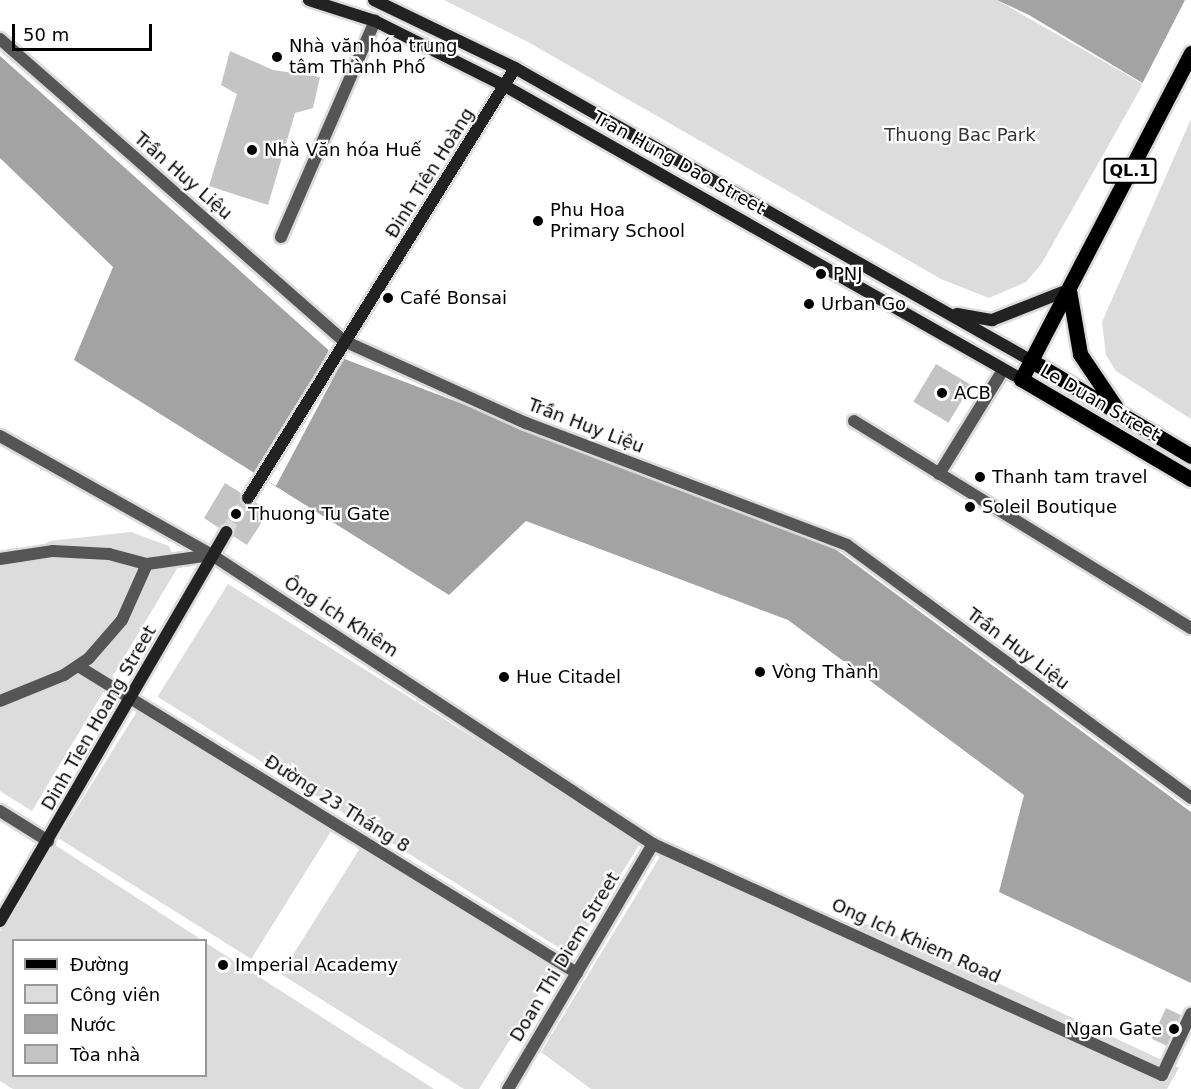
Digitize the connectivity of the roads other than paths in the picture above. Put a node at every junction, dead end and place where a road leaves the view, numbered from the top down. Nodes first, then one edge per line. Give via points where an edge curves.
1 (309, 0) edge
2 (374, 0) edge
3 (375, 21) junction
4 (0, 39) edge
5 (1191, 53) edge
6 (515, 68) junction
7 (505, 86) junction
8 (281, 237) dead end
9 (1069, 290) junction
10 (947, 312) junction
11 (344, 341) junction
12 (1030, 360) junction
13 (1003, 370) junction
14 (1021, 379) junction
15 (1129, 420) junction
16 (854, 421) dead end
17 (0, 436) edge
18 (1191, 456) edge
19 (939, 474) junction
20 (1191, 479) edge
21 (248, 498) tunnel mouth
22 (226, 532) tunnel mouth
23 (212, 555) junction
24 (0, 559) edge
25 (147, 564) junction
26 (1191, 628) edge
27 (78, 666) junction
28 (132, 699) junction
29 (0, 701) edge
30 (1191, 798) edge
31 (0, 811) edge
32 (48, 841) junction
33 (653, 844) junction
34 (0, 921) edge
35 (577, 973) junction
36 (1191, 1014) edge
37 (508, 1089) edge

1 - 3 main road, Tran Hung Dao Street
2 - 6 main road, Tran Hung Dao Street
3 - 7 main road, Tran Hung Dao Street
3 - 8 street
4 - 11 street, Trần Huy Liệu
5 - 9 main road, QL.1
6 - 7 main road, Đinh Tiên Hoàng
6 - 10 main road, Tran Hung Dao Street
7 - 11 main road, Đinh Tiên Hoàng
7 - 13 main road, Tran Hung Dao Street
9 - 10 main road via 992,320
9 - 12 main road, QL.1
9 - 15 main road via 1080,354 1097,386
10 - 12 main road, Tran Hung Dao Street
11 - 21 main road, Đinh Tiên Hoàng
11 - 30 street, Trần Huy Liệu via 526,423 847,545
12 - 14 main road, QL.1
12 - 15 main road, Le Duan Street
13 - 14 main road, Tran Hung Dao Street
13 - 19 street
14 - 20 main road, Le Duan Street
15 - 18 main road, Le Duan Street
16 - 19 street
17 - 23 street, Ông Ích Khiêm
19 - 26 street
22 - 23 main road, Dinh Tien Hoang Street
23 - 25 street
23 - 28 main road, Dinh Tien Hoang Street
23 - 33 street, Ông Ích Khiêm
24 - 25 street via 53,551 109,554
25 - 27 street via 122,620
27 - 28 street, Đường 23 Tháng 8
27 - 29 street via 30,692
28 - 32 main road, Dinh Tien Hoang Street
28 - 35 street, Đường 23 Tháng 8
31 - 32 street
32 - 34 main road, Dinh Tien Hoang Street
33 - 35 street, Doan Thi Diem Street
33 - 36 street, Ong Ich Khiem Road via 1162,1075
35 - 37 street, Doan Thi Diem Street

